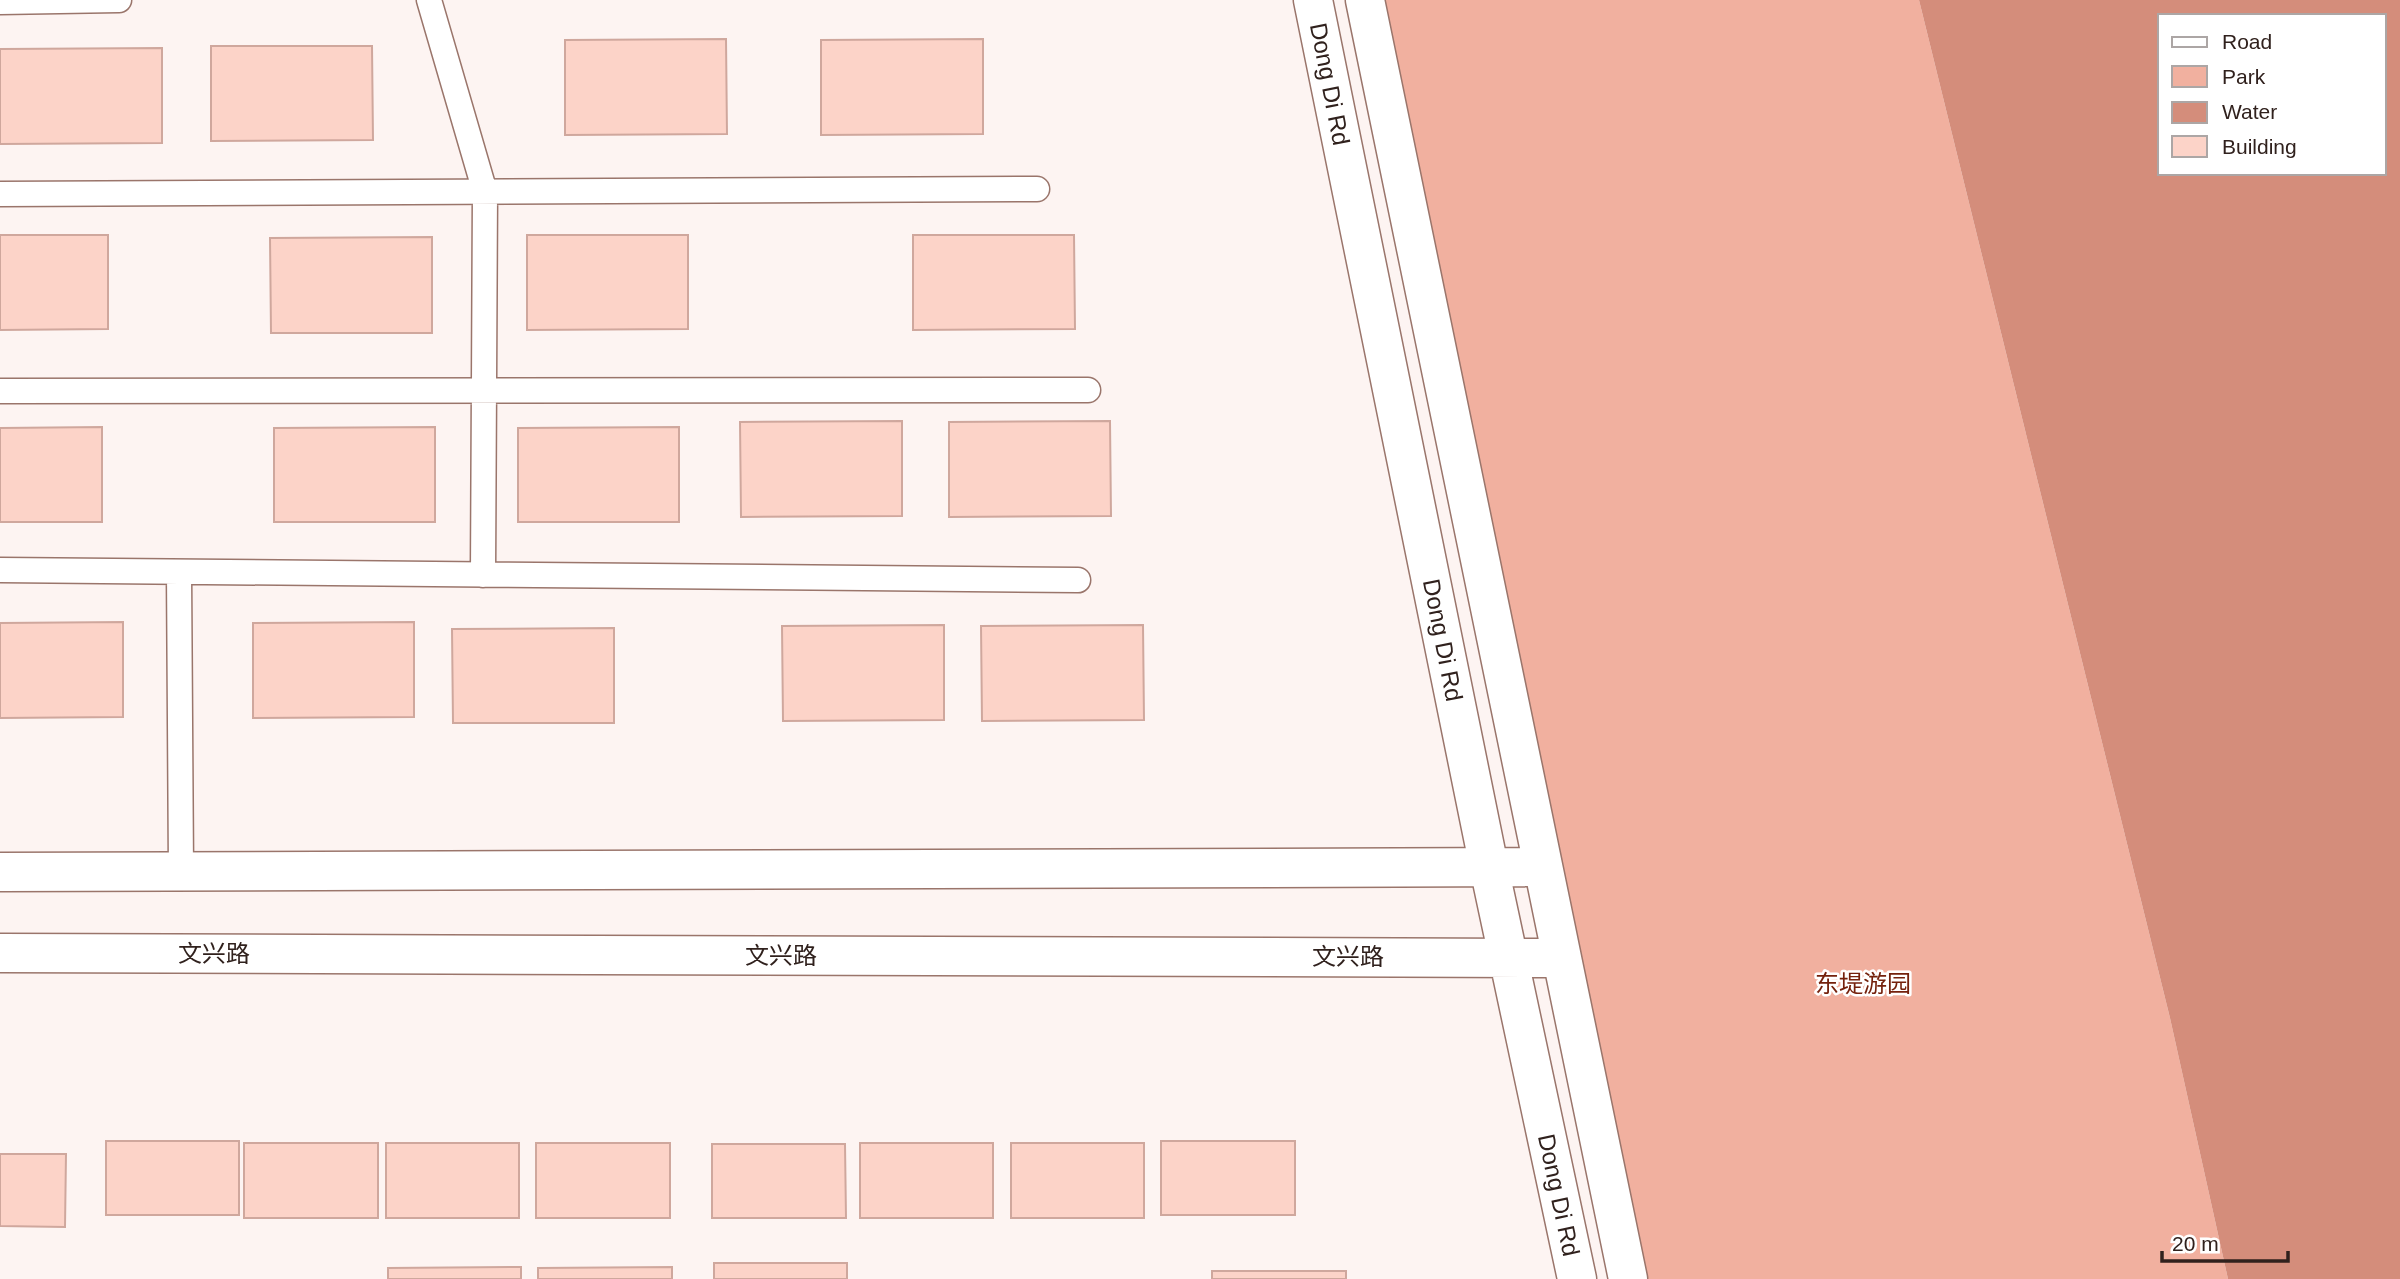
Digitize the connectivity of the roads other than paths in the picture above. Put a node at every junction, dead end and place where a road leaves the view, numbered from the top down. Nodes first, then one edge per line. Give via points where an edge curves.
1 (119, 0) edge
2 (429, 0) edge
3 (1313, 0) edge
4 (1365, 0) edge
5 (0, 2) edge
6 (1037, 189) dead end
7 (485, 192) junction
8 (0, 194) edge
9 (484, 390) junction
10 (1088, 390) dead end
11 (0, 391) edge
12 (0, 570) edge
13 (179, 572) junction
14 (482, 575) junction
15 (1078, 580) dead end
16 (1489, 867) junction
17 (1543, 867) junction
18 (0, 872) edge
19 (181, 872) junction
20 (0, 953) edge
21 (1509, 957) junction
22 (1562, 958) junction
23 (1577, 1279) edge
24 (1628, 1279) edge

1 - 5 lane
2 - 7 lane
3 - 16 main road, Dong Di Rd
4 - 17 main road
6 - 7 lane
7 - 8 lane
7 - 9 lane
9 - 10 lane
9 - 11 lane
9 - 14 lane
12 - 13 lane
13 - 14 lane
13 - 19 lane
14 - 15 lane
16 - 17 main road
16 - 19 main road
16 - 21 main road, Dong Di Rd
17 - 22 main road
18 - 19 main road
20 - 21 main road, 文兴路
21 - 22 main road, 文兴路
21 - 23 main road, Dong Di Rd
22 - 24 main road

